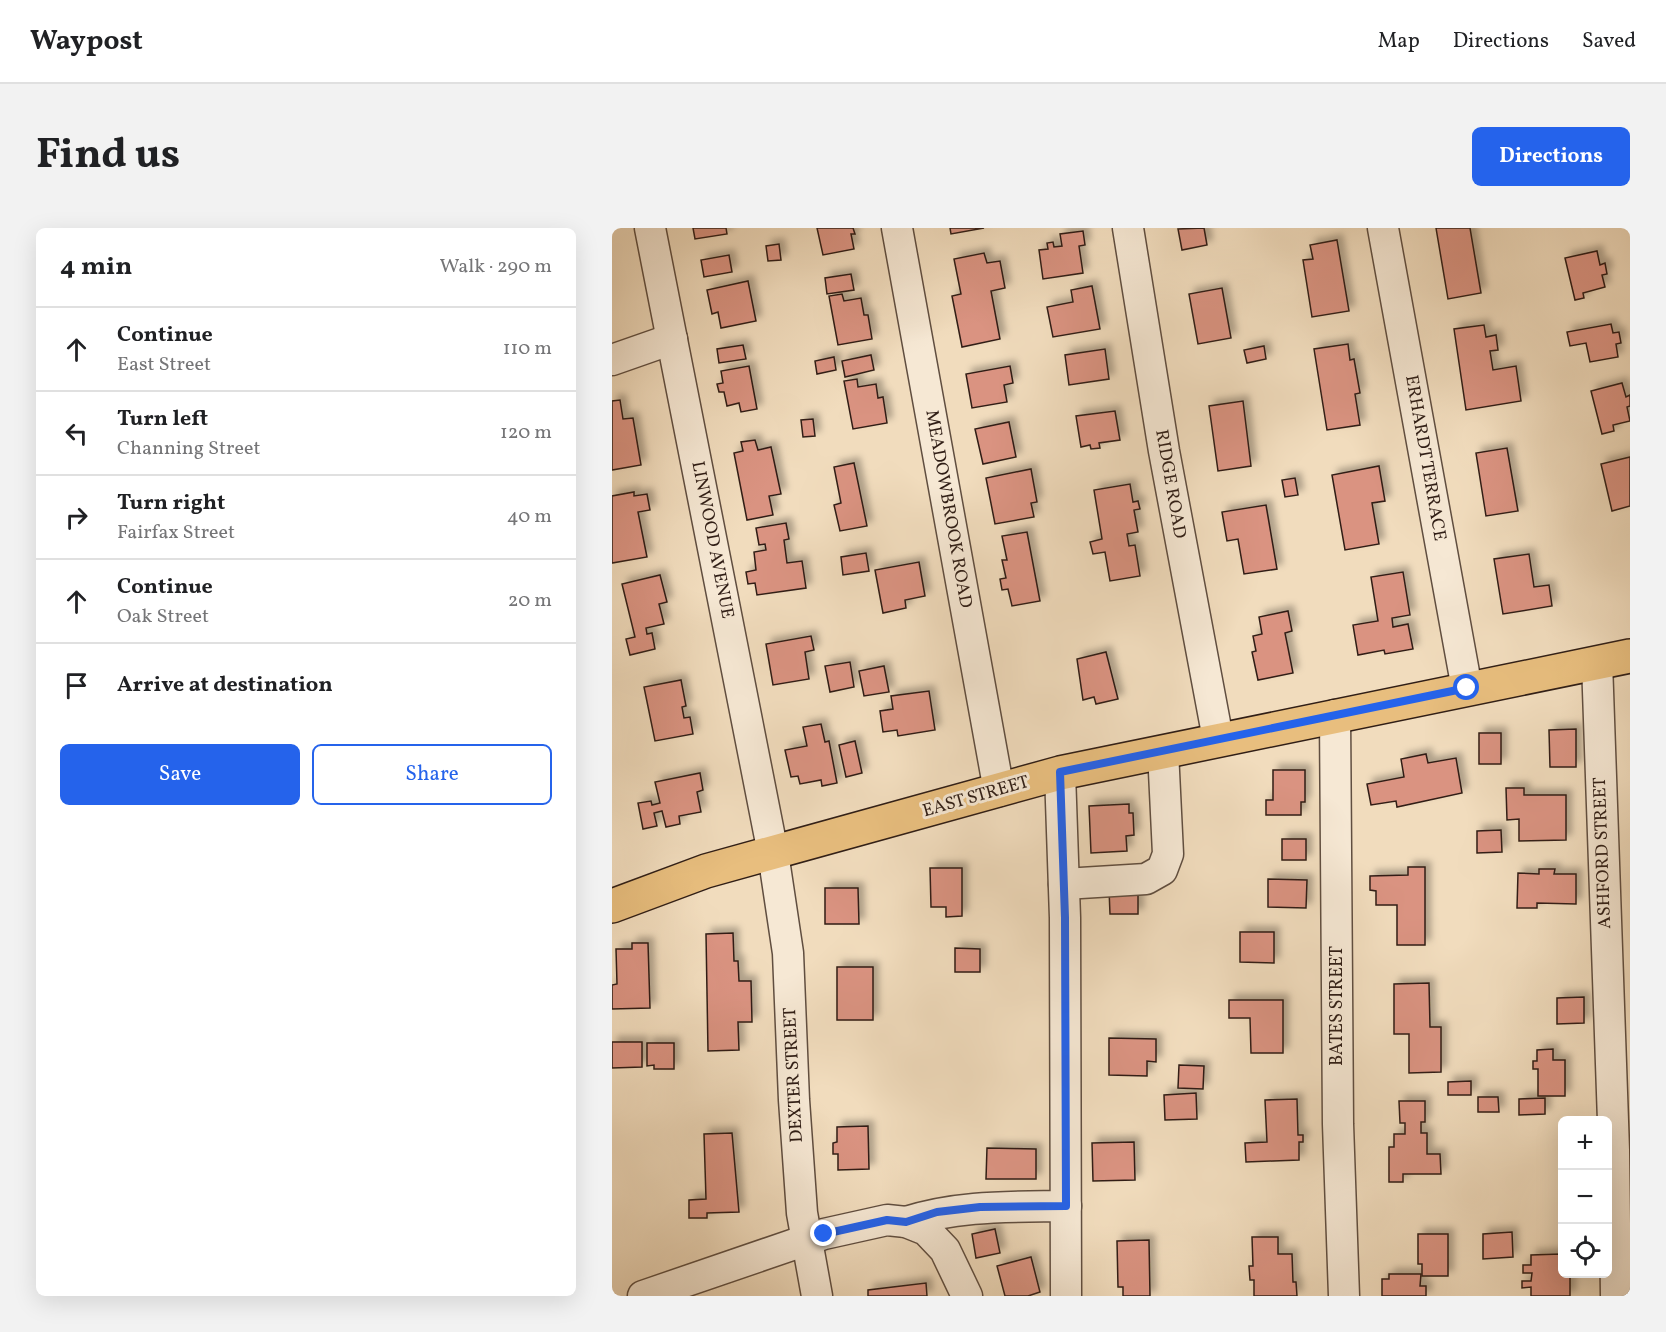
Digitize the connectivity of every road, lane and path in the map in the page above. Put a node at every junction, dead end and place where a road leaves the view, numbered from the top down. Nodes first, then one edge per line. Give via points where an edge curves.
1 (650, 228) edge
2 (897, 228) edge
3 (1128, 228) edge
4 (1383, 228) edge
5 (672, 339) junction
6 (612, 360) edge
7 (1630, 656) edge
8 (1597, 662) junction
9 (1467, 688) junction
10 (1335, 716) junction
11 (1218, 739) junction
12 (1163, 751) junction
13 (1060, 772) junction
14 (999, 791) junction
15 (773, 853) junction
16 (1064, 884) junction
17 (612, 906) edge
18 (1066, 1206) junction
19 (906, 1222) junction
20 (807, 1240) junction
21 (643, 1296) edge
22 (817, 1296) edge
23 (967, 1296) edge
24 (1066, 1296) edge
25 (1344, 1296) edge
26 (1616, 1296) edge

1 - 5 street, LINWOOD AVENUE
2 - 14 street, MEADOWBROOK ROAD
3 - 11 street, RIDGE ROAD via 1170,484
4 - 9 street, ERHARDT TERRACE
5 - 6 street
5 - 15 street, LINWOOD AVENUE
7 - 8 main road, EAST STREET
8 - 9 main road, EAST STREET
8 - 26 street, ASHFORD STREET
9 - 10 main road, EAST STREET
10 - 11 main road, EAST STREET
10 - 25 street, BATES STREET via 1338,1124
11 - 12 main road, EAST STREET
12 - 13 main road, EAST STREET
12 - 16 street via 1168,854 1162,870 1146,879
13 - 14 main road, EAST STREET
13 - 16 street
14 - 15 main road, EAST STREET
15 - 17 main road, EAST STREET via 706,871
15 - 20 street, DEXTER STREET via 788,953 794,1100
16 - 18 street
18 - 19 street via 980,1207 937,1212
18 - 24 street
19 - 20 street via 887,1220
19 - 23 street via 926,1230 945,1250
20 - 21 street
20 - 22 street, DEXTER STREET

